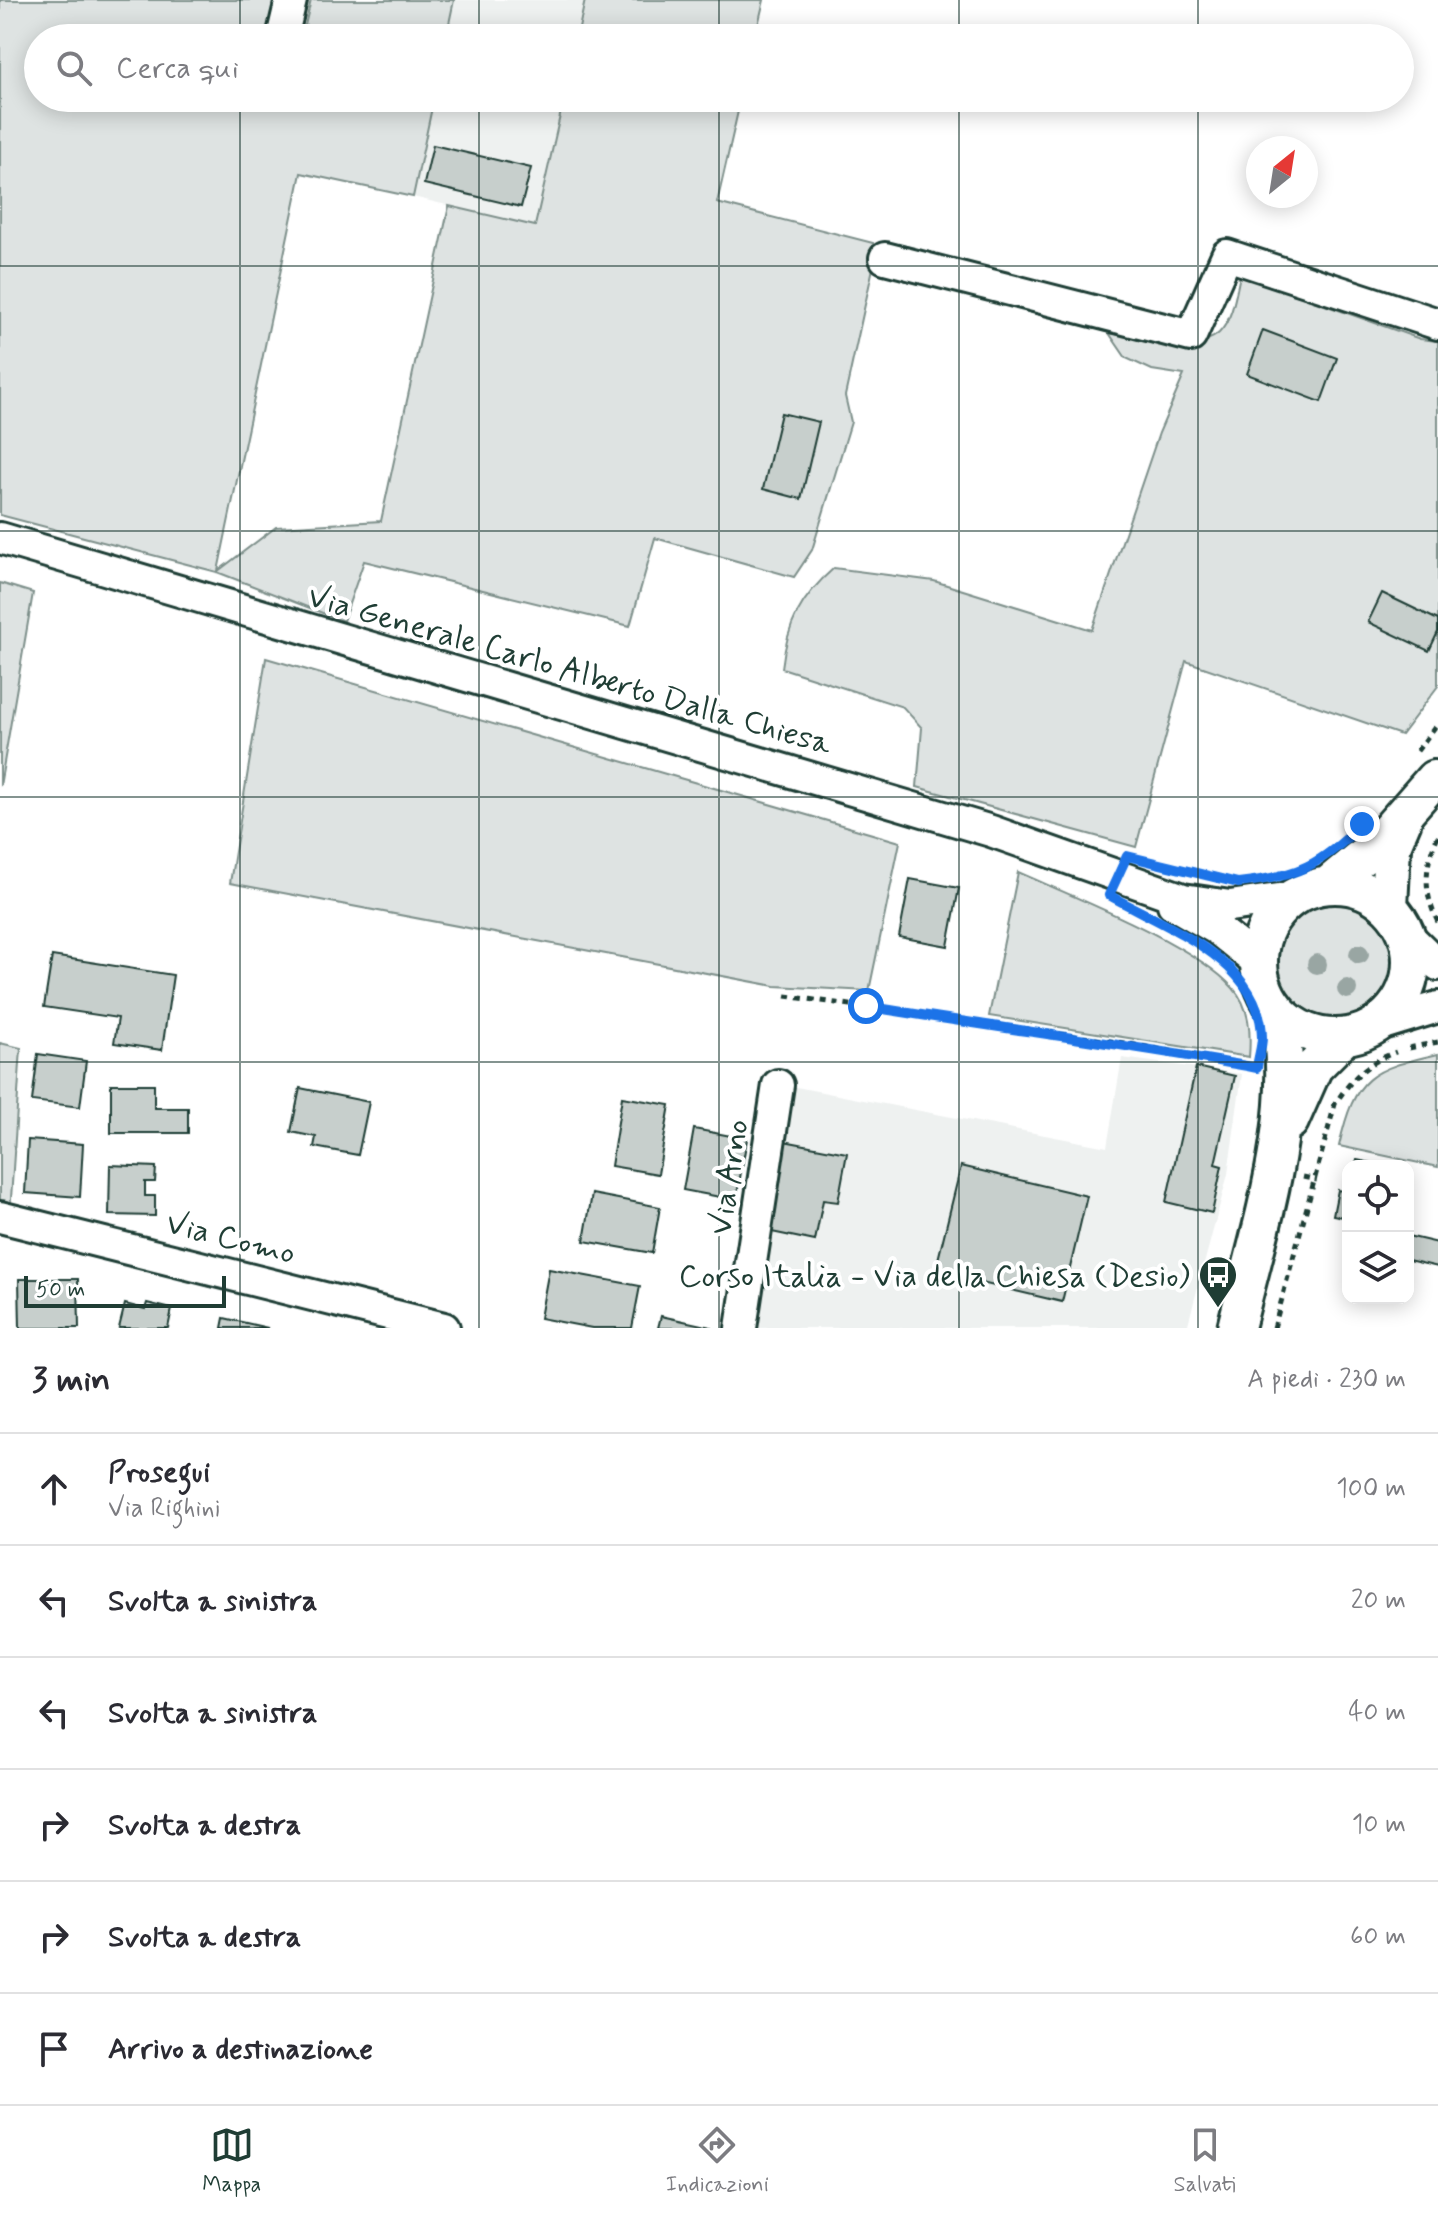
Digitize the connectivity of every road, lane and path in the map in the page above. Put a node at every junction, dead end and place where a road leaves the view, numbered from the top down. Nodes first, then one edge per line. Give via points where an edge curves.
1 (291, 0) edge
2 (285, 24) edge
3 (885, 258) dead end
4 (1438, 324) edge
5 (0, 538) edge
6 (1438, 723) edge
7 (1429, 768) edge
8 (1438, 836) edge
9 (1118, 876) junction
10 (1328, 885) junction
11 (1293, 897) junction
12 (1411, 921) edge
13 (1259, 963) junction
14 (1438, 965) edge
15 (786, 996) dead end
16 (1438, 1007) edge
17 (1278, 1012) junction
18 (1360, 1031) junction
19 (1438, 1042) edge
20 (1258, 1058) dead end
21 (1257, 1068) junction
22 (1255, 1082) dead end
23 (778, 1085) dead end
24 (1273, 1172) junction
25 (1317, 1180) junction
26 (0, 1217) edge
27 (444, 1328) edge
28 (741, 1328) edge
29 (1236, 1328) edge
30 (1274, 1328) edge

1 - 2 street
3 - 4 street via 1191,336 1227,255
5 - 9 street, Via Generale Carlo Alberto Dalla Chiesa via 976,827
6 - 7 path
7 - 10 main road via 1376,845
7 - 12 main road via 1392,846
8 - 12 path via 1426,879 1429,904
9 - 11 street, Via Generale Carlo Alberto Dalla Chiesa via 1183,899 1230,906
9 - 13 street, Via Generale Carlo Alberto Dalla Chiesa via 1218,930
10 - 11 main road
10 - 12 main road via 1361,889
11 - 13 main road via 1267,926
12 - 14 street
12 - 18 main road via 1408,985 1395,1008
13 - 17 main road via 1264,989
15 - 21 path via 1123,1043
16 - 18 street
17 - 18 main road via 1320,1036
17 - 24 main road via 1285,1043 1284,1087
18 - 24 main road via 1314,1067
19 - 25 path via 1377,1059 1353,1077 1335,1104
20 - 21 path
21 - 22 path
23 - 28 street, Via Arno
24 - 25 path
24 - 29 main road
25 - 30 path
26 - 27 street, Via Como

